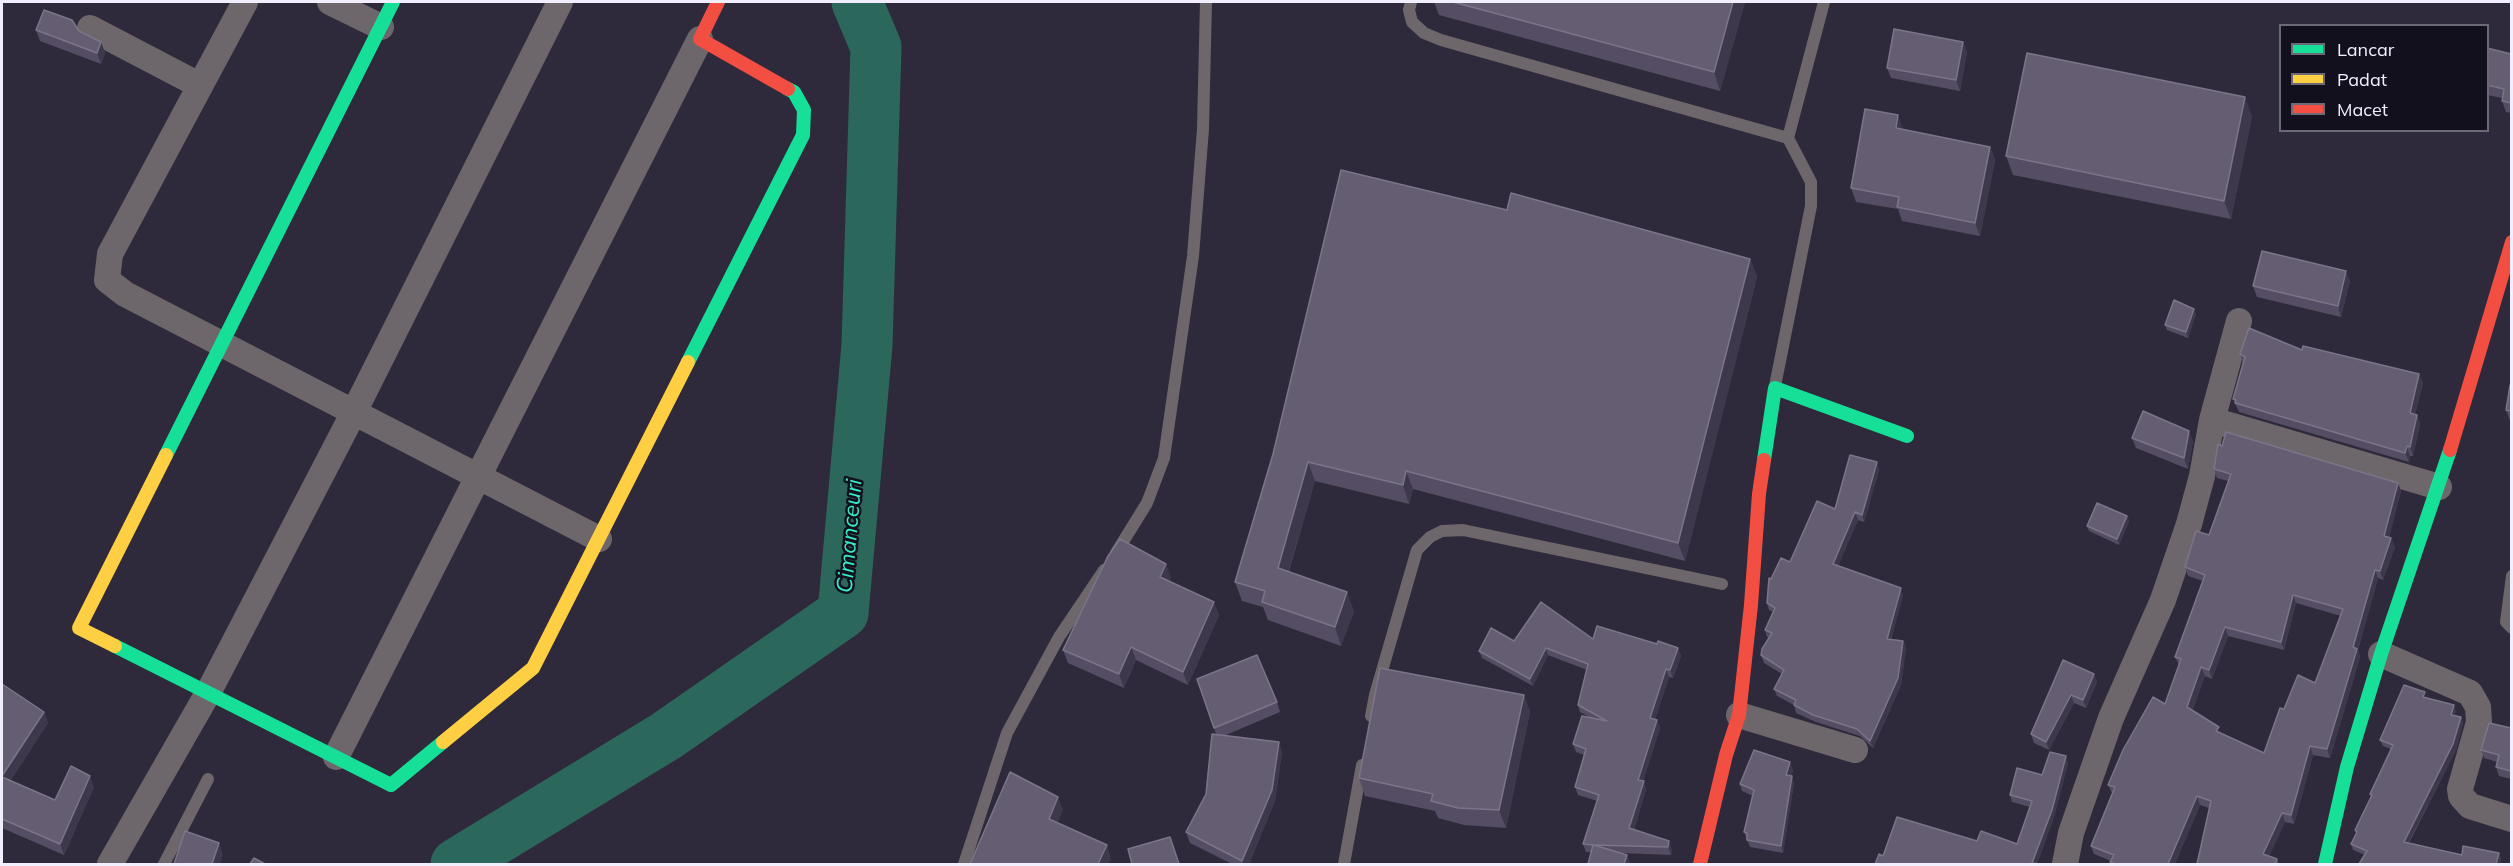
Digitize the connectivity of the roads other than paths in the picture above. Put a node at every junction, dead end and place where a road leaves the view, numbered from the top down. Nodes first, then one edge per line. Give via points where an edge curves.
1 (245, 2) edge
2 (330, 2) edge
3 (393, 2) edge
4 (560, 2) edge
5 (717, 2) edge
6 (1206, 2) edge
7 (1411, 2) edge
8 (1824, 2) edge
9 (381, 27) junction
10 (90, 28) dead end
11 (700, 39) junction
12 (199, 85) junction
13 (1788, 138) junction
14 (2511, 242) edge
15 (2239, 321) dead end
16 (222, 344) junction
17 (1774, 388) junction
18 (354, 412) junction
19 (2212, 420) junction
20 (1907, 436) dead end
21 (478, 476) junction
22 (2439, 487) junction
23 (599, 539) junction
24 (2511, 576) edge
25 (1722, 584) dead end
26 (2511, 628) edge
27 (2382, 654) junction
28 (208, 693) junction
29 (1739, 715) junction
30 (1368, 729) edge
31 (1855, 750) dead end
32 (1364, 752) edge
33 (336, 757) junction
34 (208, 779) dead end
35 (2511, 819) edge
36 (110, 864) edge
37 (164, 864) edge
38 (964, 864) edge
39 (1344, 864) edge
40 (1700, 864) edge
41 (2065, 864) edge
42 (2325, 864) edge

1 - 12 street
2 - 9 street
3 - 9 street
4 - 18 street
5 - 11 street
6 - 38 lane via 1203,129 1193,256 1164,458 1147,503 1059,637 1007,733
7 - 13 lane via 1412,22 1424,33 1441,40
8 - 13 lane
9 - 16 street
10 - 12 street
11 - 21 street
11 - 23 street via 794,92 804,110 803,135
12 - 16 street via 110,254 107,280 125,294
13 - 17 lane via 1811,182 1811,206
14 - 22 street
15 - 19 street
16 - 18 street
16 - 28 street via 79,628
17 - 20 street
17 - 29 street via 1759,494
18 - 21 street
18 - 28 street
19 - 22 street
19 - 41 street via 2190,524 2163,600 2111,718 2071,833
21 - 23 street
21 - 33 street
22 - 27 street
23 - 33 street via 533,668 391,785
24 - 26 lane via 2506,622
25 - 30 lane via 1463,530 1442,531 1417,550
27 - 35 street via 2470,693 2478,708 2479,722 2461,796 2469,806
27 - 42 street via 2348,767
28 - 33 street
28 - 36 street
29 - 31 street
29 - 40 street
32 - 39 lane
34 - 37 lane

